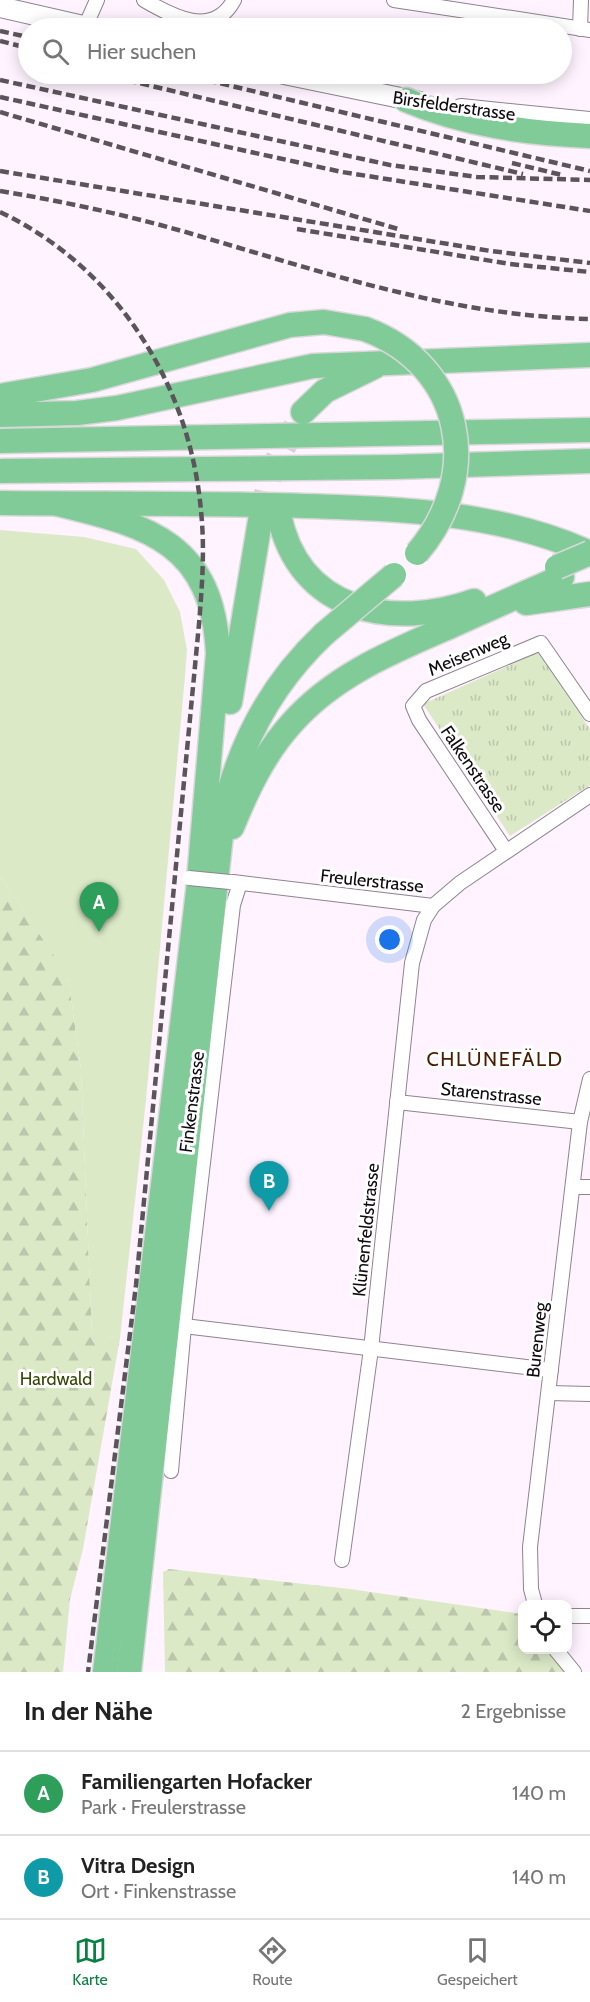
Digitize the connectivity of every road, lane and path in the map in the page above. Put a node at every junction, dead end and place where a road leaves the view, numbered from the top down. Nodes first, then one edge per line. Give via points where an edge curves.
1 (97, 0) edge
2 (144, 0) edge
3 (234, 0) edge
4 (394, 0) edge
5 (581, 0) edge
6 (0, 7) edge
7 (47, 18) edge
8 (92, 18) edge
9 (176, 18) edge
10 (215, 18) edge
11 (513, 18) edge
12 (585, 29) edge
13 (331, 84) edge
14 (406, 100) junction
15 (590, 122) edge
16 (590, 136) edge
17 (590, 355) edge
18 (385, 363) junction
19 (0, 396) edge
20 (303, 412) tunnel mouth
21 (0, 415) edge
22 (590, 417) edge
23 (590, 430) edge
24 (522, 432) junction
25 (0, 441) edge
26 (590, 461) edge
27 (0, 471) edge
28 (0, 503) edge
29 (58, 504) junction
30 (536, 534) junction
31 (590, 553) edge
32 (590, 564) edge
33 (560, 572) junction
34 (590, 594) edge
35 (483, 612) junction
36 (412, 706) joint
37 (590, 714) edge
38 (590, 795) edge
39 (506, 851) junction
40 (214, 885) junction
41 (433, 906) junction
42 (590, 1079) edge
43 (397, 1102) junction
44 (580, 1122) junction
45 (573, 1187) junction
46 (590, 1187) edge
47 (184, 1326) junction
48 (371, 1349) junction
49 (551, 1370) junction
50 (549, 1393) junction
51 (590, 1394) edge
52 (171, 1471) dead end
53 (134, 1528) junction
54 (342, 1560) dead end
55 (534, 1600) edge
56 (572, 1616) edge
57 (590, 1616) edge
58 (559, 1654) edge
59 (105, 1672) edge
60 (116, 1672) edge
61 (129, 1672) edge
62 (141, 1672) edge
63 (574, 1672) edge

1 - 8 street
2 - 9 street
3 - 10 street
4 - 11 street
5 - 12 street
6 - 7 main road
13 - 14 main road, Birsfelderstrasse
14 - 15 main road, Birsfelderstrasse via 464,110
14 - 16 highway via 477,124
17 - 18 highway
18 - 20 highway via 325,391
18 - 21 highway via 313,366 96,411
19 - 40 highway, bridge via 92,380 290,325 324,322 365,329 392,341 418,362 439,388 454,427 457,461 452,493 440,520 417,553 324,634 274,691 246,742 232,780
22 - 24 highway
23 - 24 highway
24 - 25 highway
26 - 27 highway
28 - 29 highway
29 - 30 highway via 192,503 420,510 478,518
29 - 40 highway via 127,522 155,535 185,560 208,600 216,627 218,666
30 - 31 highway
30 - 32 highway
31 - 33 highway, bridge
32 - 33 highway
33 - 35 highway
33 - 40 highway via 445,610 414,615 380,613 341,600 311,578 270,515
34 - 35 highway
35 - 40 highway via 368,663 301,713 271,748 248,792 232,827
36 - 37 street, Meisenweg via 426,692 541,643
36 - 39 street, Falkenstrasse
38 - 39 street, Freulerstrasse
39 - 41 street, Freulerstrasse
40 - 41 street, Freulerstrasse
40 - 47 street, Finkenstrasse via 233,905
40 - 53 highway
41 - 43 street, Klünenfeldstrasse via 424,920 412,963
42 - 44 street, Burenweg
43 - 44 street, Starenstrasse
43 - 48 street, Klünenfeldstrasse
44 - 45 street, Burenweg
45 - 46 street
45 - 49 street, Burenweg
47 - 48 street
47 - 52 street, Finkenstrasse
48 - 49 street
48 - 54 street, Klünenfeldstrasse
49 - 50 street, Burenweg
50 - 51 street
50 - 55 street, Burenweg via 530,1547
53 - 59 highway
53 - 60 highway
53 - 61 highway
53 - 62 highway
56 - 57 street
58 - 63 street

